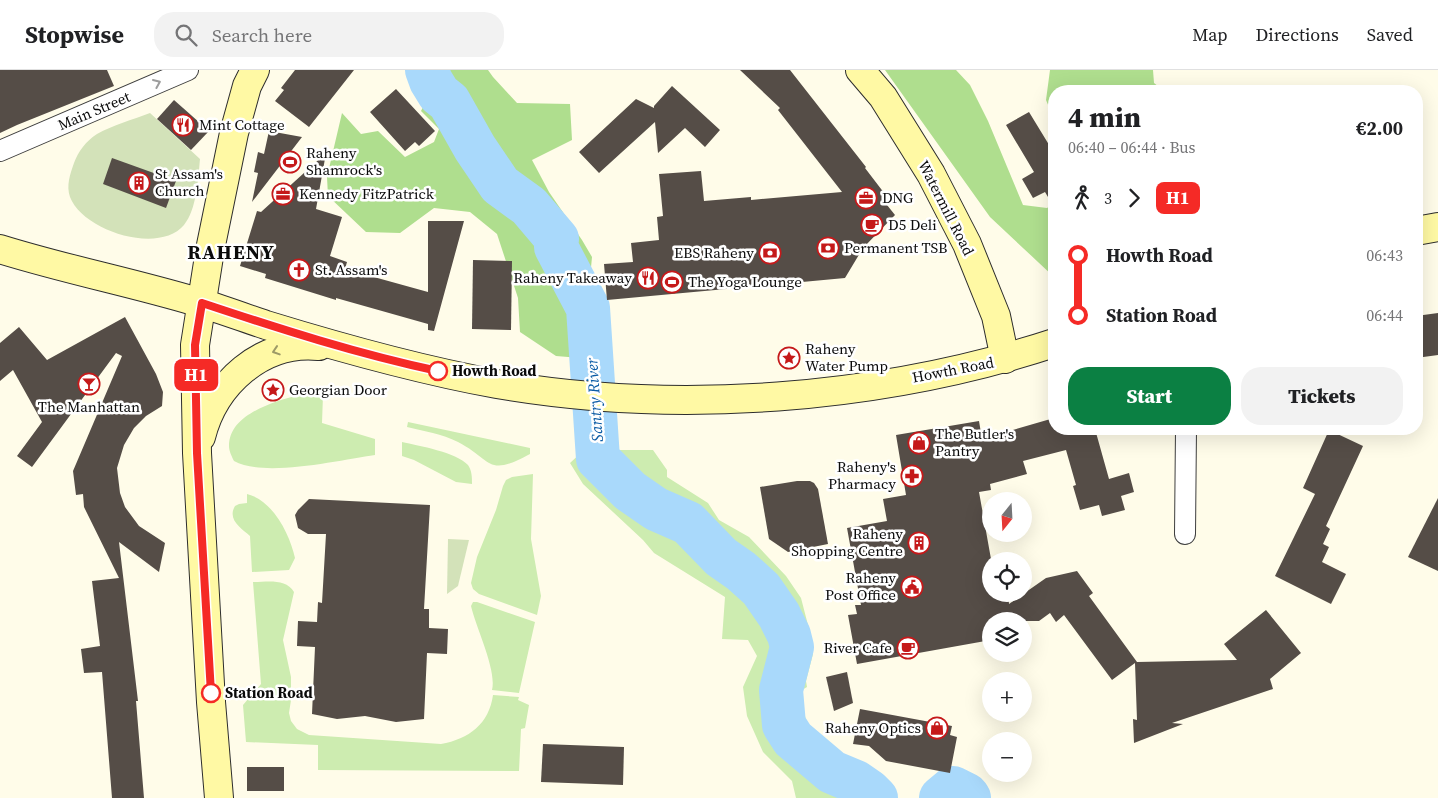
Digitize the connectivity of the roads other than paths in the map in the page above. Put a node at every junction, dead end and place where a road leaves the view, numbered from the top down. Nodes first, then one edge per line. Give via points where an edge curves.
1 (188, 70) edge
2 (254, 70) edge
3 (860, 70) edge
4 (0, 151) edge
5 (1438, 227) edge
6 (1423, 230) edge
7 (0, 250) edge
8 (202, 303) junction
9 (1048, 345) edge
10 (358, 351) junction
11 (1006, 359) junction
12 (1186, 435) edge
13 (197, 453) junction
14 (1185, 534) dead end
15 (219, 798) edge

4 -> 1 street, Main Street
2 - 8 main road via 232,140
3 - 11 main road, Watermill Road via 883,97 931,174 967,244 996,316
5 - 6 main road
7 - 8 main road, Howth Road
8 - 10 main road, Howth Road
8 - 13 main road via 195,345
9 - 11 main road, Howth Road
10 - 11 main road, Howth Road via 497,384 577,395 660,400 729,400 819,393
10 -> 13 main road via 315,345 289,347 250,363 217,401 203,429
12 - 14 street
13 - 15 main road

